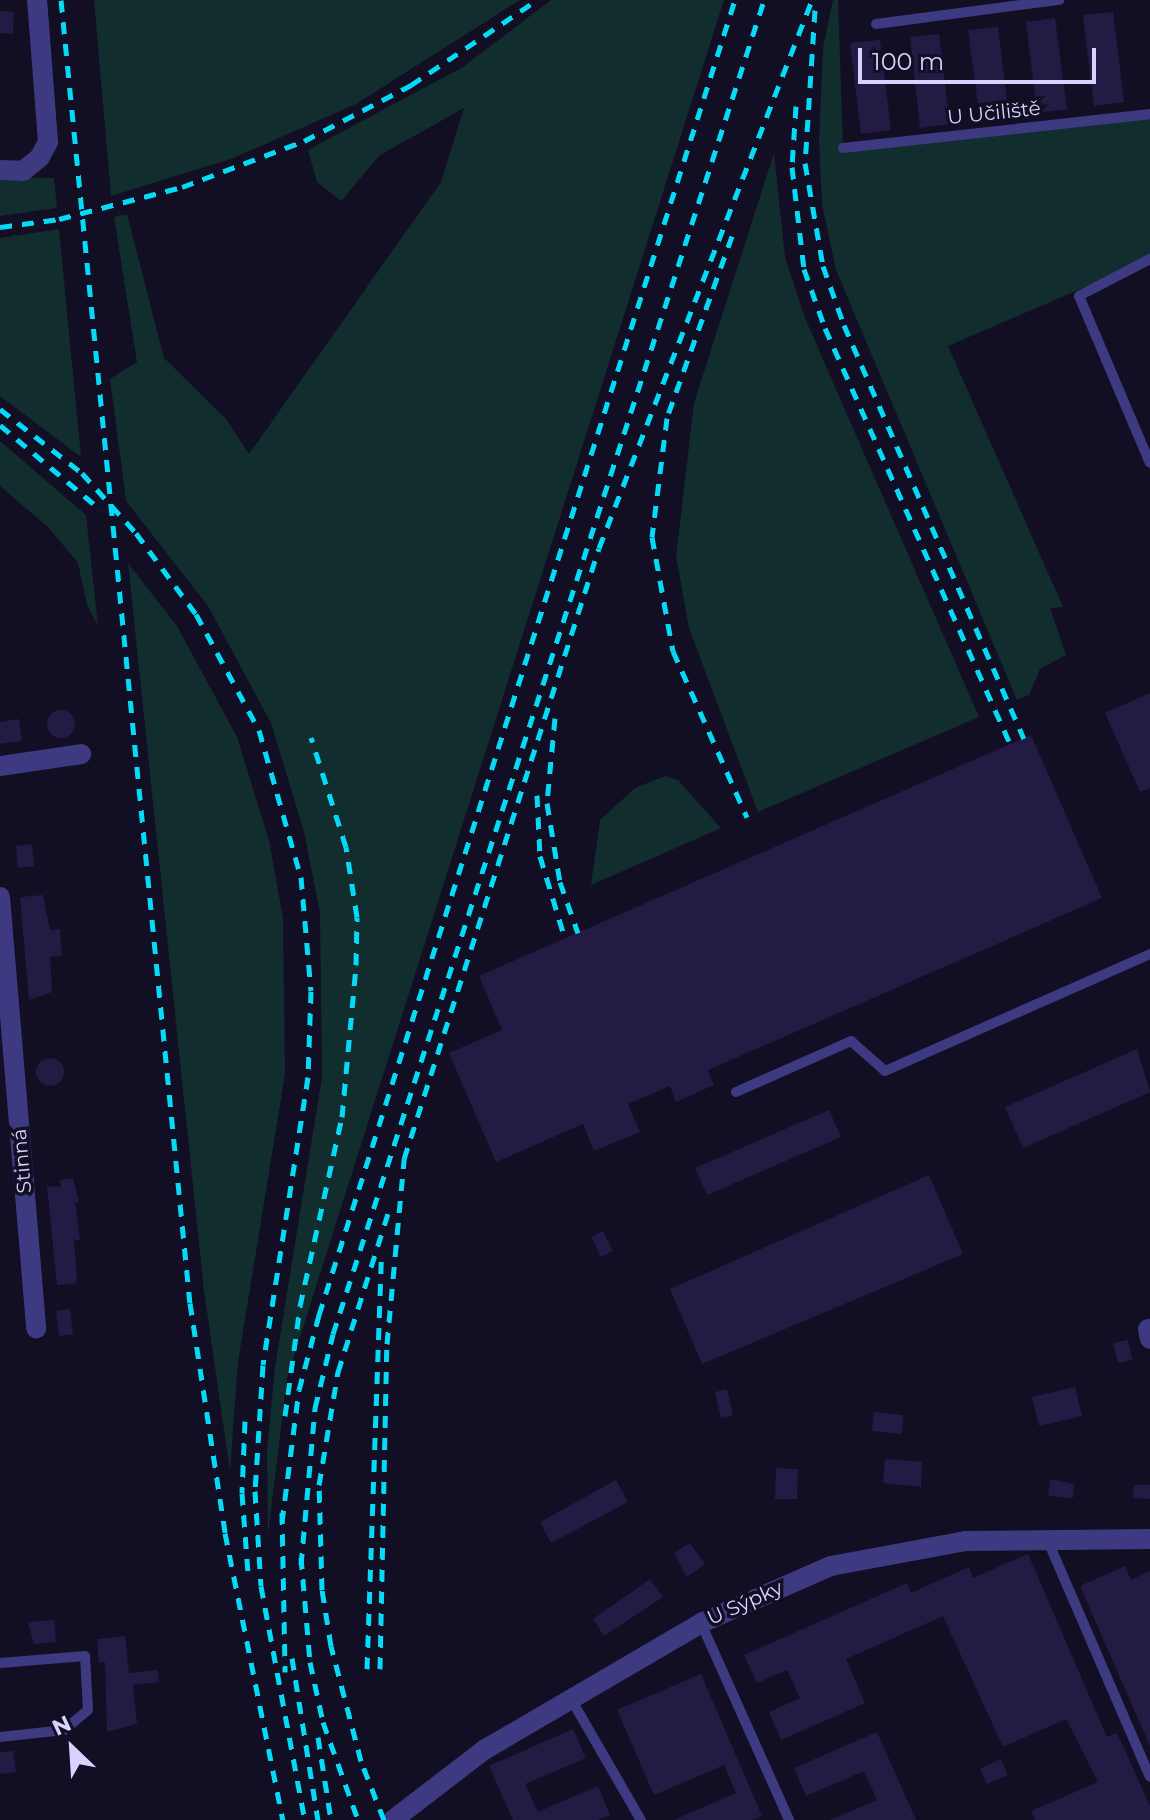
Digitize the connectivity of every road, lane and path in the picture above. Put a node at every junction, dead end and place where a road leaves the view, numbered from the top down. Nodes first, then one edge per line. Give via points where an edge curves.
1 (37, 0) edge
2 (1059, 0) edge
3 (876, 24) dead end
4 (1150, 114) edge
5 (843, 148) dead end
6 (0, 170) edge
7 (1150, 259) edge
8 (1150, 463) edge
9 (81, 754) dead end
10 (0, 766) edge
11 (0, 897) edge
12 (1150, 954) edge
13 (3, 972) edge
14 (736, 1092) dead end
15 (36, 1329) dead end
16 (1046, 1537) junction
17 (1150, 1539) edge
18 (701, 1623) junction
19 (0, 1663) edge
20 (571, 1699) junction
21 (0, 1737) edge
22 (1149, 1772) edge
23 (393, 1820) edge
24 (641, 1820) edge
25 (789, 1820) edge

1 - 6 street via 48,142 23,171
2 - 3 lane
4 - 5 lane, U Učiliště
7 - 8 lane via 1079,296
9 - 10 street
11 - 13 street, Stinná
12 - 14 lane via 885,1071 851,1041
13 - 15 street, Stinná
16 - 17 street, U Sýpky
16 - 18 street, U Sýpky via 966,1541 831,1566
16 - 22 lane
18 - 20 street, U Sýpky
18 - 25 lane
19 - 21 lane via 85,1656 88,1710 64,1730
20 - 23 street, U Sýpky via 484,1750
20 - 24 lane

